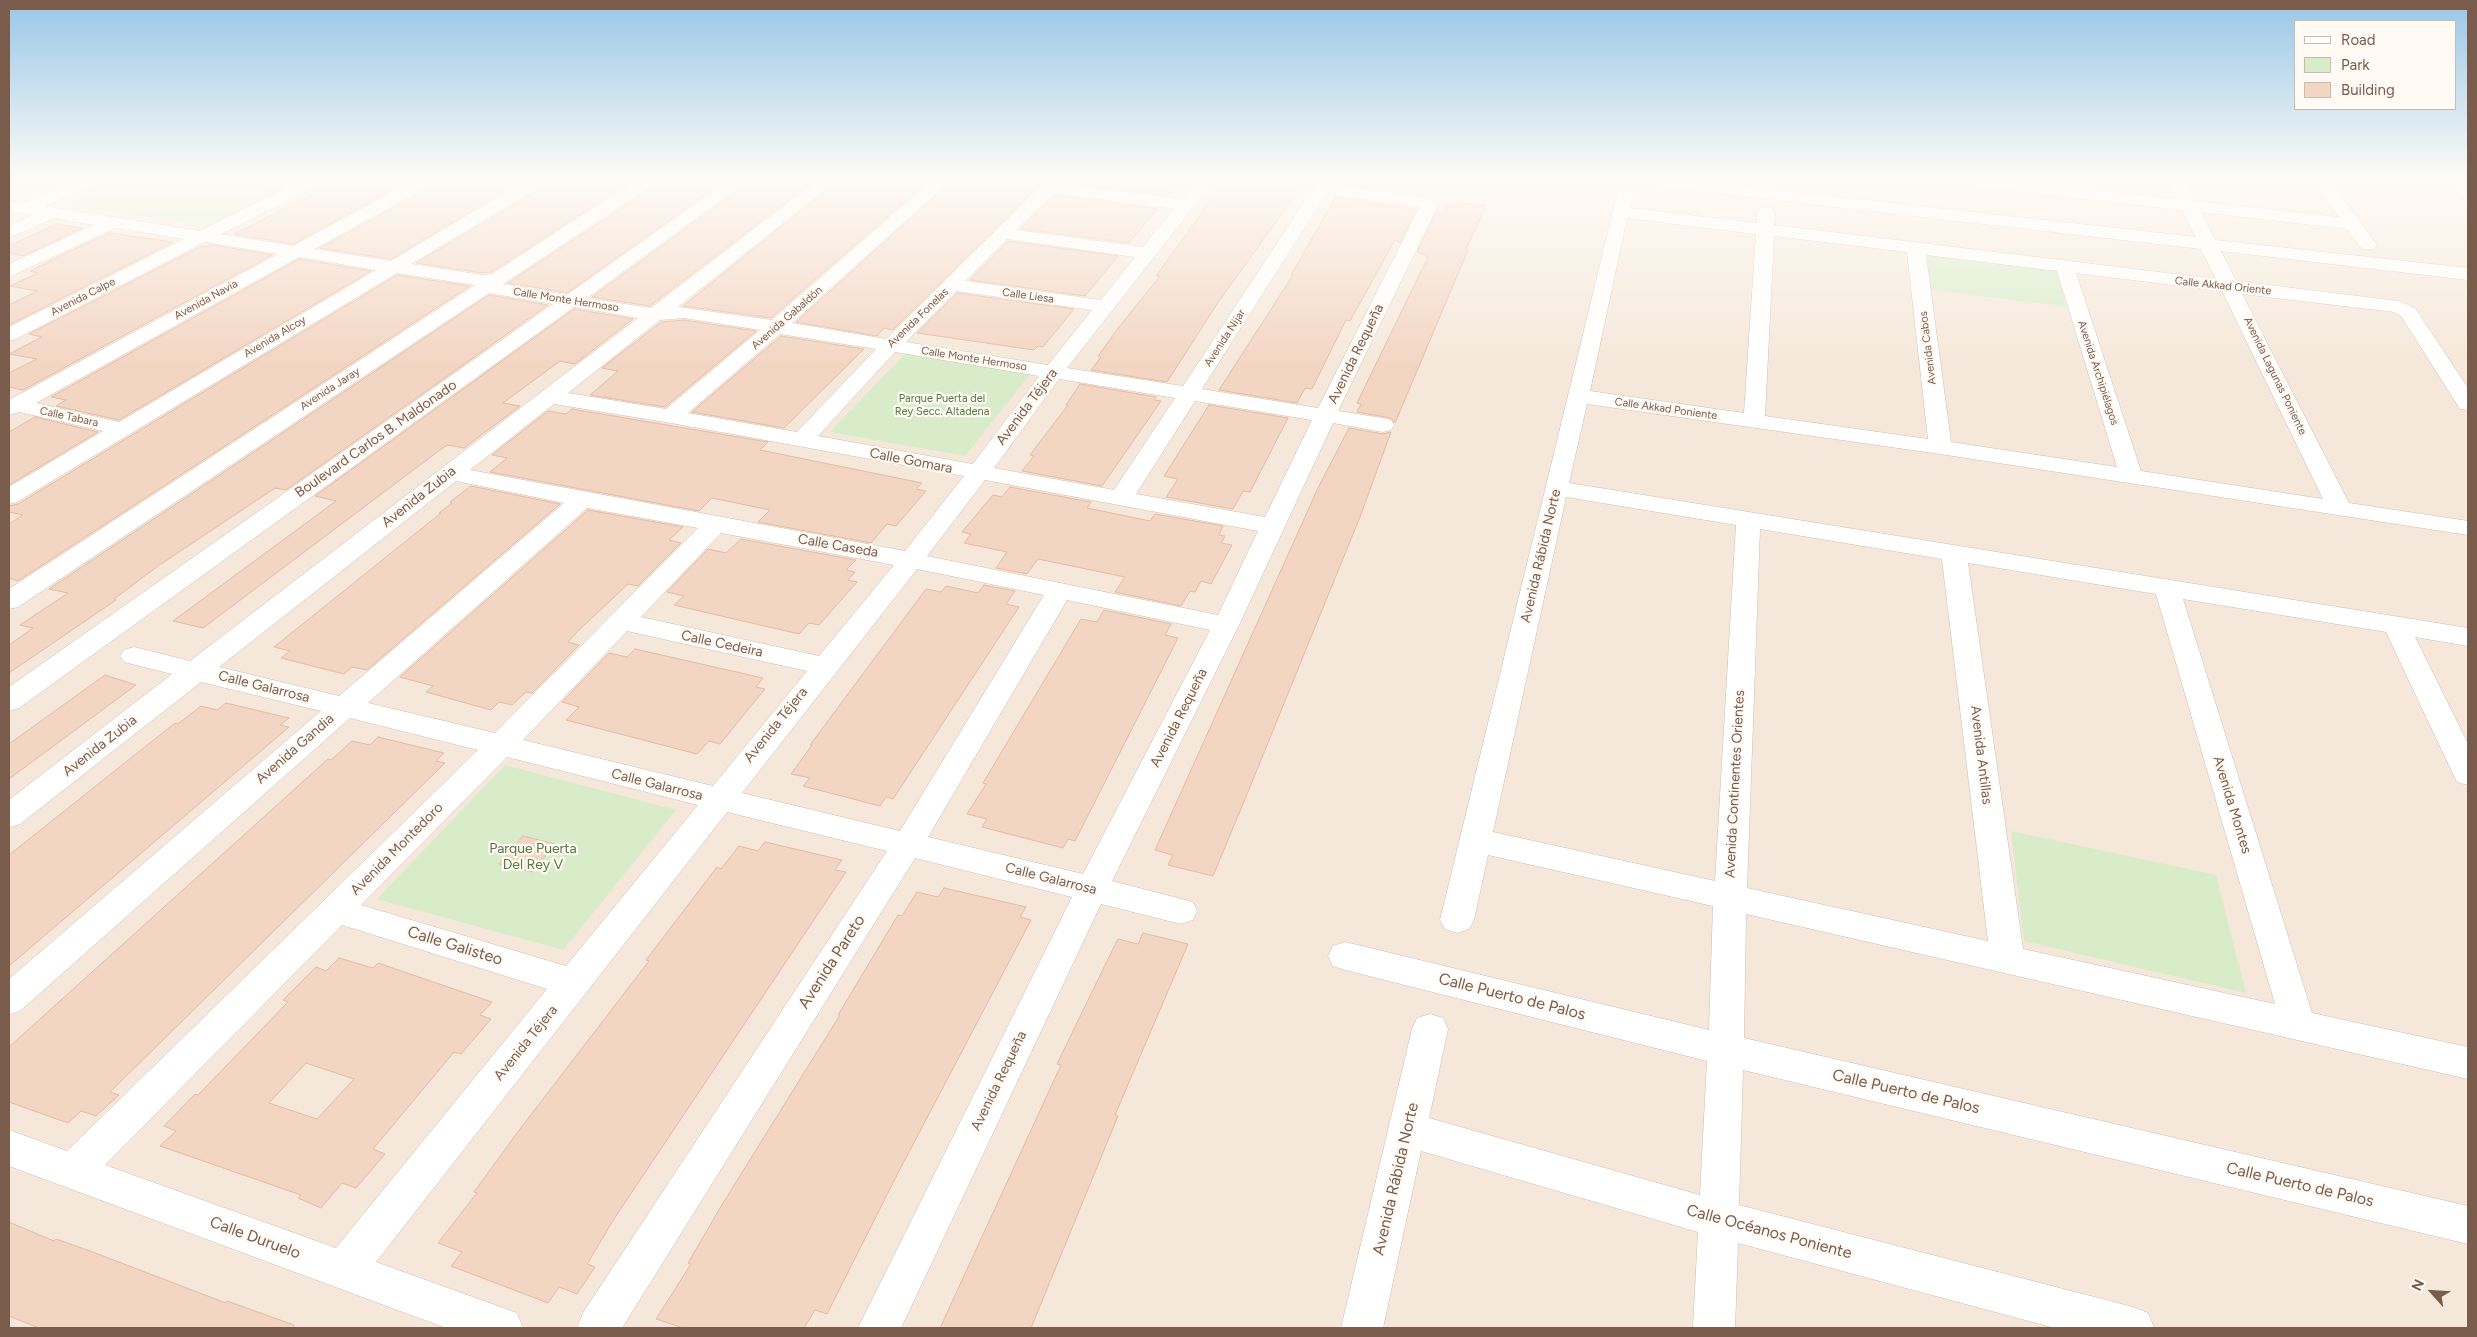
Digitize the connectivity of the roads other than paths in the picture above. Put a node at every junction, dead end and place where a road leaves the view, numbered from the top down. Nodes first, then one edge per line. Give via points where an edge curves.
1 (75, 240) edge
2 (195, 240) edge
3 (223, 240) edge
4 (317, 240) edge
5 (438, 240) edge
6 (554, 240) edge
7 (655, 240) edge
8 (755, 240) edge
9 (875, 240) edge
10 (995, 240) edge
11 (1055, 240) edge
12 (1157, 240) edge
13 (1288, 240) edge
14 (1412, 240) edge
15 (1613, 240) edge
16 (1765, 240) edge
17 (1848, 240) edge
18 (2181, 240) edge
19 (2207, 240) edge
20 (2365, 240) edge
21 (2209, 244) junction
22 (2368, 245) dead end
23 (1916, 249) junction
24 (296, 252) junction
25 (1146, 253) junction
26 (393, 267) junction
27 (2065, 268) junction
28 (9, 271) edge
29 (2468, 274) edge
30 (489, 282) junction
31 (952, 285) junction
32 (2231, 287) junction
33 (577, 296) junction
34 (1105, 306) junction
35 (670, 310) junction
36 (776, 328) junction
37 (9, 335) edge
38 (890, 346) junction
39 (1053, 372) junction
40 (1188, 394) junction
41 (1578, 396) junction
42 (549, 397) junction
43 (2468, 404) edge
44 (12, 407) edge
45 (671, 416) junction
46 (1325, 416) junction
47 (1754, 421) junction
48 (1383, 426) dead end
49 (123, 429) junction
50 (802, 440) junction
51 (1940, 448) junction
52 (449, 473) junction
53 (978, 474) junction
54 (2132, 478) junction
55 (1557, 488) junction
56 (9, 497) edge
57 (1121, 498) junction
58 (582, 500) junction
59 (2340, 508) junction
60 (1748, 518) junction
61 (716, 524) junction
62 (1272, 526) junction
63 (2468, 528) edge
64 (1954, 553) junction
65 (910, 560) junction
66 (2167, 587) junction
67 (1059, 592) junction
68 (9, 601) edge
69 (620, 621) junction
70 (1226, 625) junction
71 (2396, 626) junction
72 (2468, 637) edge
73 (134, 656) dead end
74 (824, 666) junction
75 (198, 670) junction
76 (9, 701) edge
77 (343, 707) junction
78 (500, 746) junction
79 (2468, 774) edge
80 (717, 799) junction
81 (9, 816) edge
82 (1475, 840) junction
83 (908, 844) junction
84 (1092, 889) junction
85 (1730, 896) junction
86 (336, 910) junction
87 (1181, 911) dead end
88 (1457, 920) dead end
89 (1345, 956) dead end
90 (2007, 958) junction
91 (574, 983) junction
92 (9, 1000) edge
93 (2298, 1023) junction
94 (1430, 1029) dead end
95 (1726, 1050) junction
96 (2468, 1063) edge
97 (1407, 1129) junction
98 (9, 1148) edge
99 (73, 1171) junction
100 (1719, 1219) junction
101 (2468, 1225) edge
102 (343, 1271) junction
103 (2065, 1319) edge
104 (502, 1328) edge
105 (598, 1328) edge
106 (879, 1328) edge
107 (1362, 1328) edge
108 (1714, 1328) edge
109 (2133, 1328) edge

1 - 28 street
2 - 37 street, Avenida Calpe
3 - 24 street, Calle Monte Hermoso
4 - 24 street, Avenida Navia
5 - 26 street, Avenida Alcoy
6 - 30 street, Avenida Jaray
7 - 33 street, Boulevard Carlos B. Maldonado
8 - 35 street, Avenida Zubia
9 - 36 street, Avenida Gabaldón
10 - 31 street, Avenida Fonelas
11 - 25 street
12 - 25 street, Avenida Téjera
13 - 40 street, Avenida Nijar
14 - 46 street, Avenida Requeña
15 - 41 street, Avenida Rábida Norte
16 - 47 street
17 - 23 street, Calle Akkad Oriente
18 - 21 street
19 - 21 street, Avenida Lagunas Poniente
20 - 22 street
21 - 29 street
21 - 32 street, Avenida Lagunas Poniente
23 - 27 street, Calle Akkad Oriente
23 - 51 street, Avenida Cabos
24 - 26 street, Calle Monte Hermoso
24 - 44 street, Avenida Navia
25 - 34 street, Avenida Téjera
26 - 30 street, Calle Monte Hermoso
26 - 49 street, Avenida Alcoy
27 - 32 street, Calle Akkad Oriente
27 - 54 street, Avenida Archipiélagos
30 - 33 street, Calle Monte Hermoso
30 - 68 street, Avenida Jaray
31 - 34 street, Calle Liesa
31 - 38 street, Avenida Fonelas
32 - 43 street, Calle Akkad Oriente via 2399,307 2408,312
32 - 59 street, Avenida Lagunas Poniente
33 - 35 street, Calle Monte Hermoso
33 - 76 street, Boulevard Carlos B. Maldonado
34 - 39 street, Avenida Téjera
35 - 36 street, Calle Monte Hermoso
35 - 42 street, Avenida Zubia
36 - 38 street, Calle Monte Hermoso
36 - 45 street, Avenida Gabaldón
38 - 39 street, Calle Monte Hermoso
38 - 50 street, Avenida Fonelas
39 - 40 street, Calle Monte Hermoso
39 - 53 street, Avenida Téjera
40 - 46 street, Calle Monte Hermoso
40 - 57 street, Avenida Nijar
41 - 47 street, Calle Akkad Poniente
41 - 55 street, Avenida Rábida Norte
42 - 45 street, Calle Gomara
42 - 52 street, Avenida Zubia
44 - 49 street, Calle Tabara
45 - 50 street, Calle Gomara
46 - 48 street, Calle Monte Hermoso
46 - 62 street, Avenida Requeña
47 - 51 street, Calle Akkad Poniente
49 - 56 street, Avenida Alcoy
50 - 53 street, Calle Gomara
51 - 54 street, Calle Akkad Poniente
52 - 58 street, Calle Caseda
52 - 75 street, Avenida Zubia
53 - 57 street, Calle Gomara
53 - 65 street, Avenida Téjera
54 - 59 street, Calle Akkad Poniente
55 - 60 street
55 - 82 street, Avenida Rábida Norte
57 - 62 street, Calle Gomara
58 - 61 street, Calle Caseda
58 - 77 street, Avenida Gandia
59 - 63 street, Calle Akkad Poniente
60 - 64 street
60 - 85 street, Avenida Continentes Orientes
61 - 65 street, Calle Caseda
61 - 69 street, Avenida Montedoro
62 - 70 street, Avenida Requeña
64 - 66 street
64 - 90 street, Avenida Antillas
65 - 67 street, Calle Caseda
65 - 74 street, Avenida Téjera
66 - 71 street
66 - 93 street, Avenida Montes
67 - 70 street, Calle Caseda
67 - 83 street, Avenida Pareto
69 - 74 street, Calle Cedeira
69 - 78 street, Avenida Montedoro
70 - 84 street, Avenida Requeña
71 - 72 street
71 - 79 street
73 - 75 street, Calle Galarrosa
74 - 80 street, Avenida Téjera
75 - 77 street, Calle Galarrosa
75 - 81 street, Avenida Zubia
77 - 78 street, Calle Galarrosa
77 - 92 street, Avenida Gandia
78 - 80 street, Calle Galarrosa
78 - 86 street, Avenida Montedoro
80 - 83 street, Calle Galarrosa
80 - 91 street, Avenida Téjera
82 - 85 street
82 - 88 street, Avenida Rábida Norte
83 - 84 street, Calle Galarrosa
83 - 105 street, Avenida Pareto
84 - 87 street, Calle Galarrosa
84 - 106 street, Avenida Requeña
85 - 90 street
85 - 95 street, Avenida Continentes Orientes
86 - 91 street, Calle Galisteo
86 - 99 street, Avenida Montedoro
89 - 95 street, Calle Puerto de Palos
90 - 93 street
91 - 102 street, Avenida Téjera
93 - 96 street
94 - 97 street, Avenida Rábida Norte
95 - 100 street, Avenida Continentes Orientes
95 - 101 street, Calle Puerto de Palos
97 - 100 street, Calle Océanos Poniente
97 - 107 street, Avenida Rábida Norte
98 - 99 street, Calle Duruelo
99 - 102 street, Calle Duruelo
100 - 103 street, Calle Océanos Poniente
100 - 108 street, Avenida Continentes Orientes
102 - 104 street, Calle Duruelo
103 - 109 street, Calle Océanos Poniente

